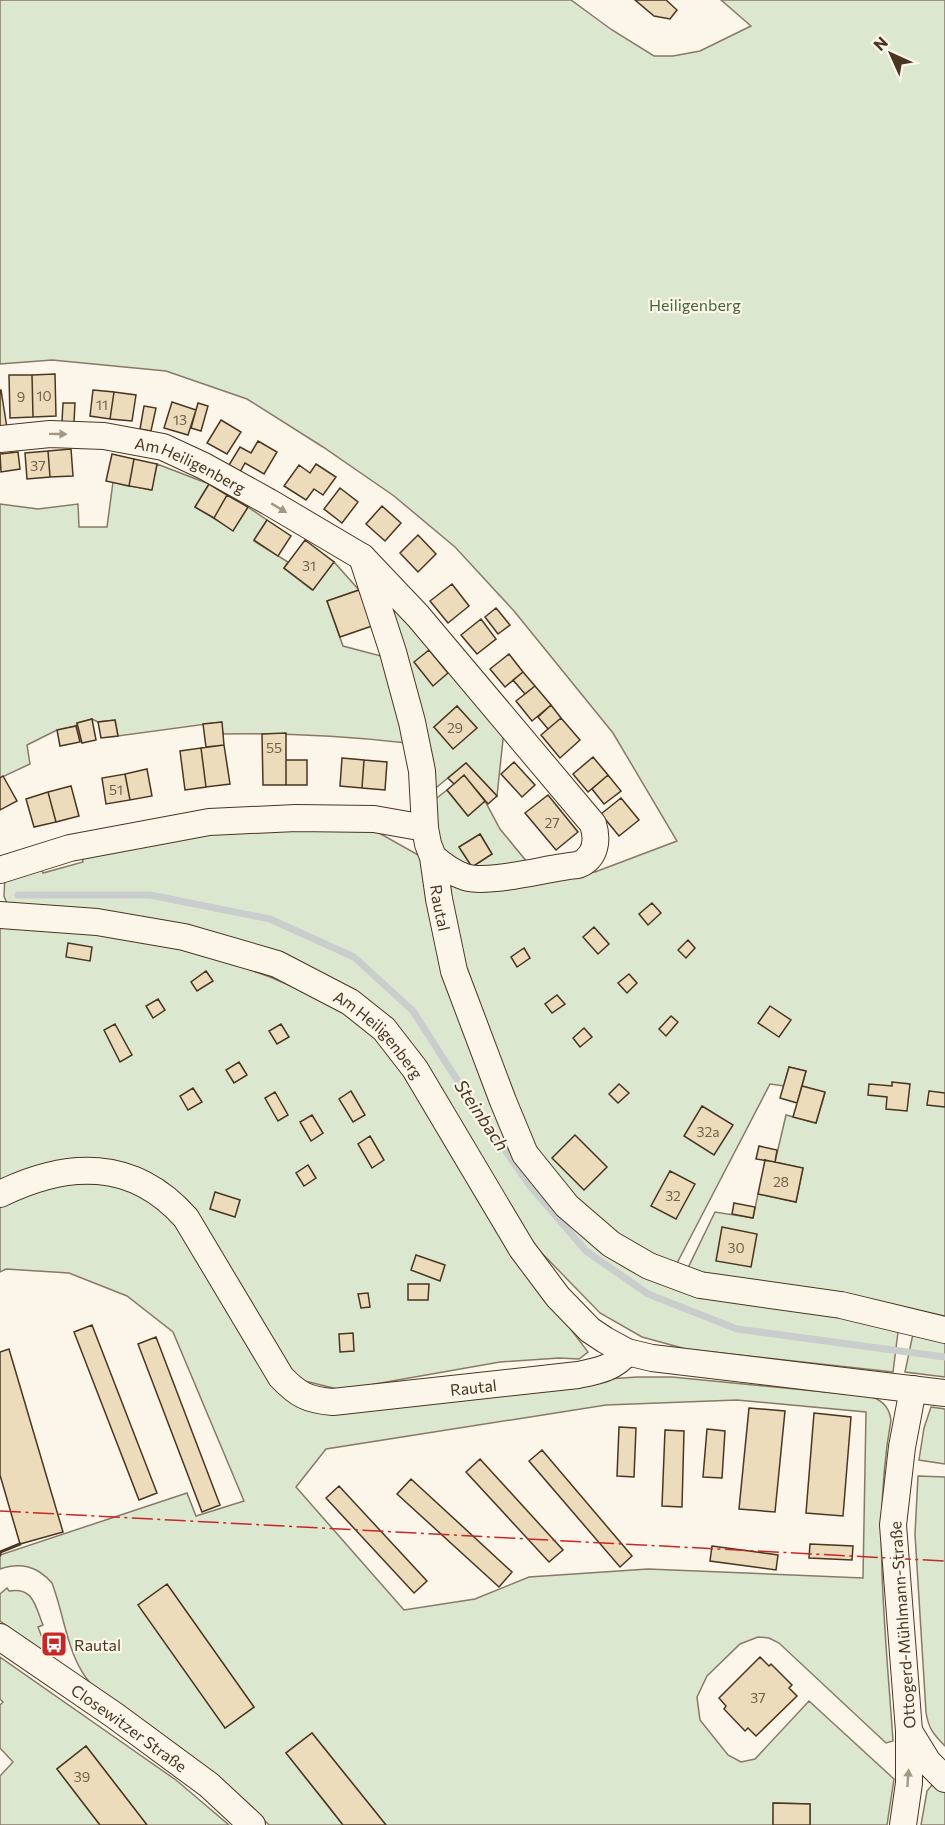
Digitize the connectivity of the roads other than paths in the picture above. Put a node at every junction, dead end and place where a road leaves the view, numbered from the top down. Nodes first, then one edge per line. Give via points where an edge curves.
1 (0, 439) edge
2 (362, 558) junction
3 (425, 828) junction
4 (433, 857) junction
5 (0, 870) edge
6 (0, 915) edge
7 (0, 1194) edge
8 (945, 1330) edge
9 (627, 1352) junction
10 (913, 1389) junction
11 (945, 1393) edge
12 (0, 1637) edge
13 (909, 1731) junction
14 (945, 1779) edge
15 (252, 1825) edge
16 (903, 1825) edge

1 -> 2 street, Am Heiligenberg via 50,434 104,436 163,447 269,502
2 - 3 street via 412,722 422,771
2 - 4 street, Am Heiligenberg via 487,697 593,824 597,836 594,852 584,862 482,880 465,877
3 - 4 street
3 - 5 street via 374,819 209,822 70,848
4 - 8 street, Rautal via 454,971 503,1101 525,1154 567,1206 611,1244 650,1266 700,1285 841,1305
6 - 9 street, Am Heiligenberg via 98,922 184,937 277,964 350,1002 384,1029 415,1069 522,1249 558,1297 590,1330
7 - 9 street, Rautal via 48,1176 86,1170 126,1176 158,1191 186,1218 281,1377 305,1397 333,1402 578,1375 611,1366
9 - 10 street
10 - 11 street
10 - 13 street, Ottogerd-Mühlmann-Straße via 893,1525
12 - 15 street, Closewitzer Straße via 209,1785
13 - 14 street via 928,1762
16 -> 13 street, Ottogerd-Mühlmann-Straße via 909,1783

